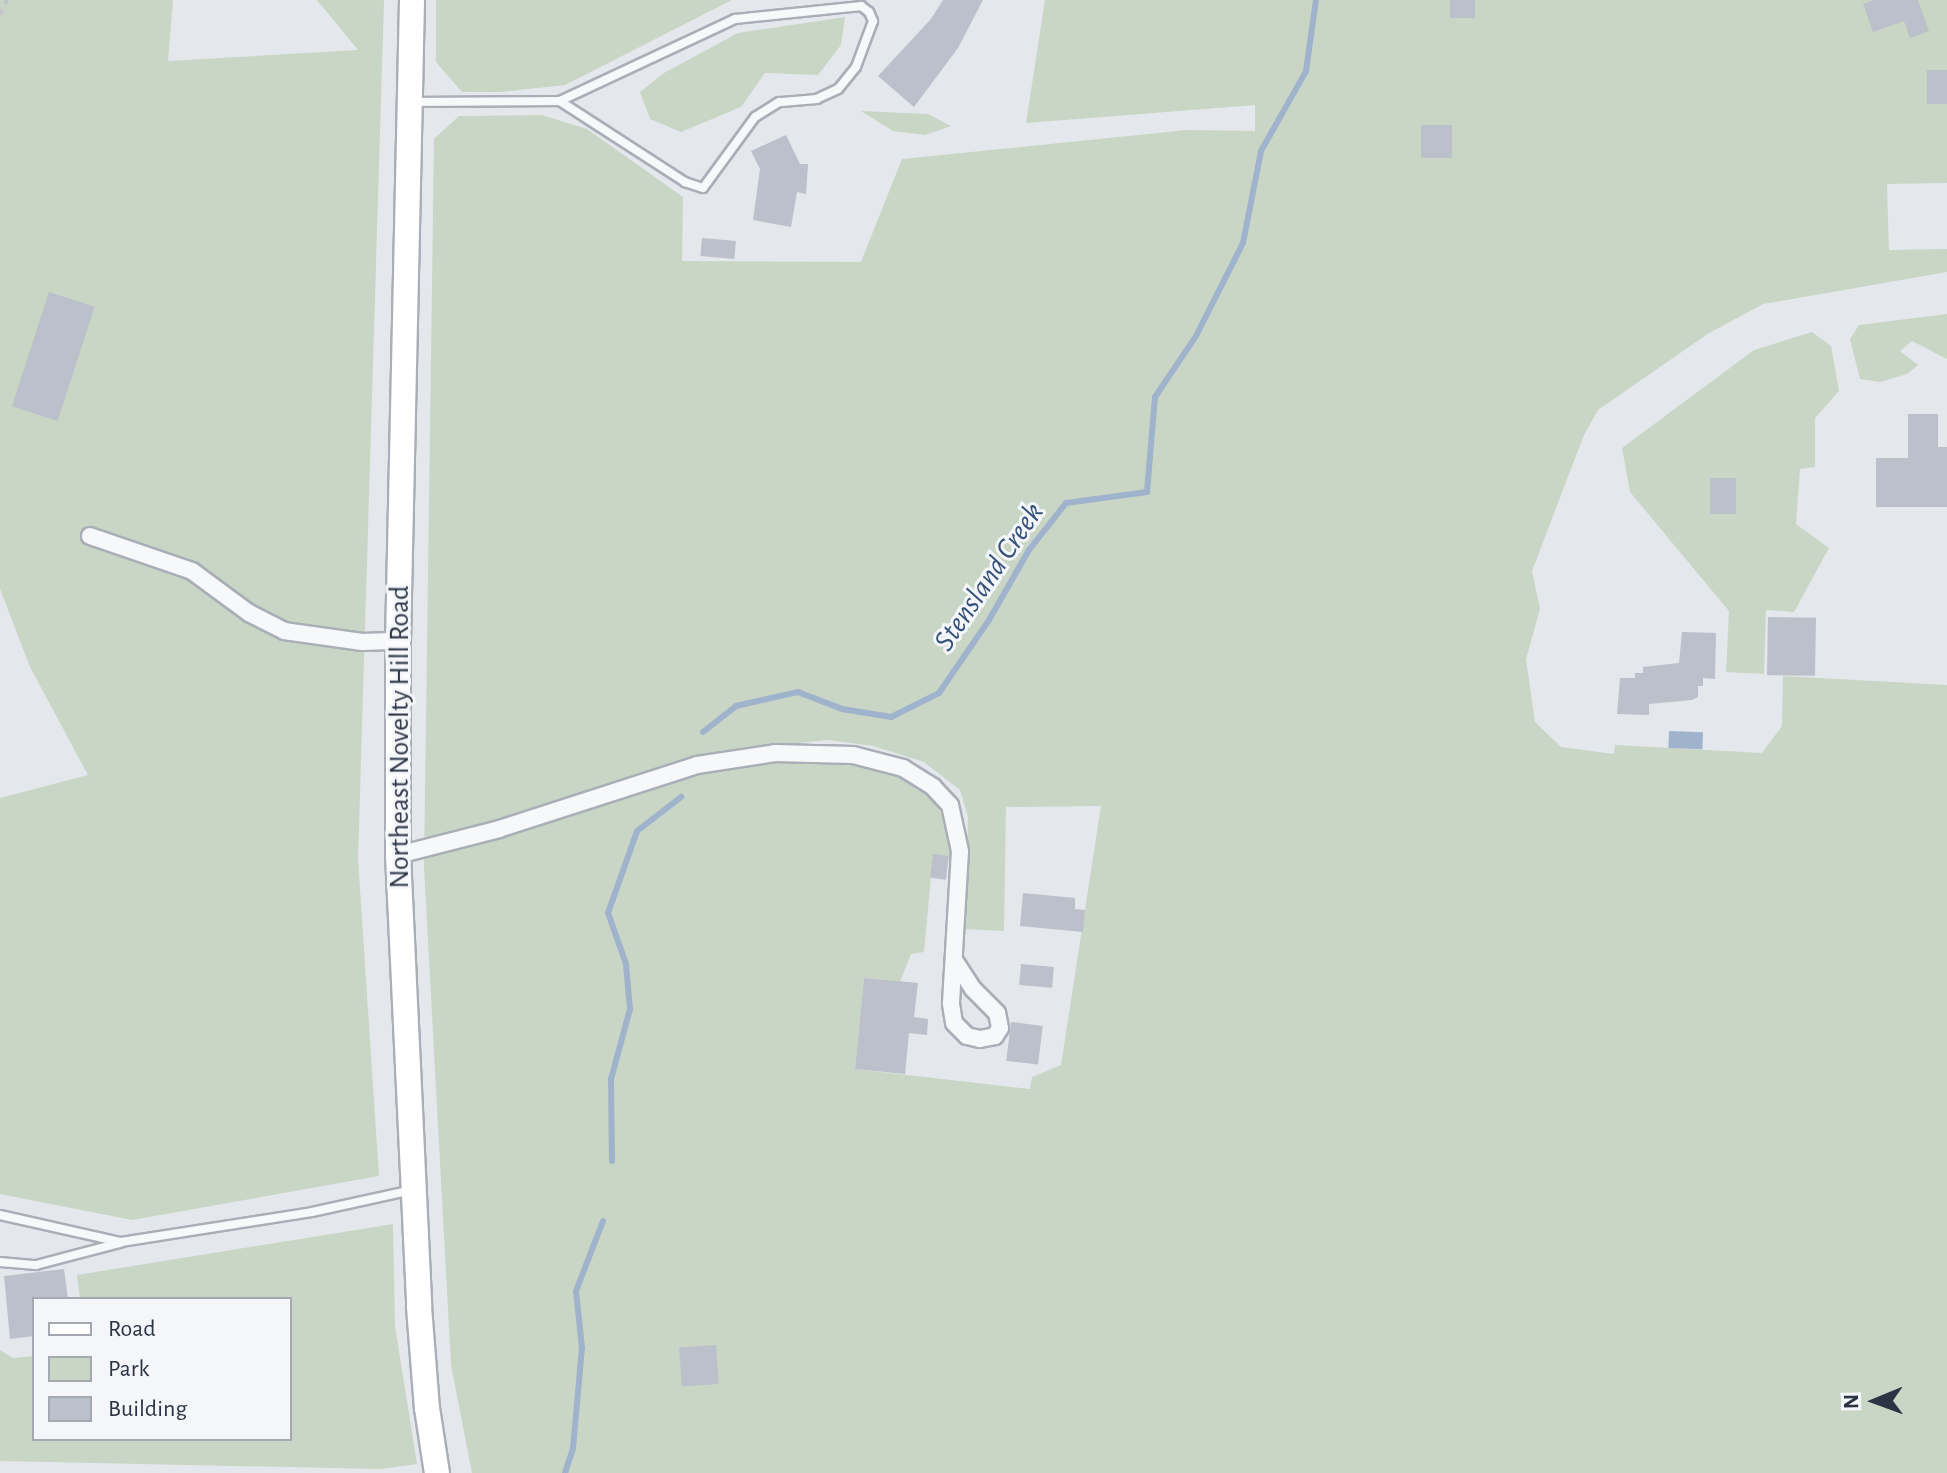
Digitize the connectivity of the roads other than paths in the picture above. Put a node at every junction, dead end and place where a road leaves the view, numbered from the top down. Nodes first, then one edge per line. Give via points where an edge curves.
1 (412, 0) edge
2 (560, 101) junction
3 (410, 102) junction
4 (90, 536) dead end
5 (398, 641) junction
6 (398, 855) junction
7 (955, 961) junction
8 (413, 1190) junction
9 (0, 1215) edge
10 (121, 1242) junction
11 (0, 1262) edge
12 (437, 1473) edge

1 - 3 main road, Northeast Novelty Hill Road
2 - 2 lane via 685,182 703,188 755,117 779,102 817,99 838,89 856,67 873,21 861,6 735,19
2 - 3 lane
3 - 5 main road, Northeast Novelty Hill Road
4 - 5 street via 192,571 249,613 284,631 362,642
5 - 6 main road, Northeast Novelty Hill Road
6 - 7 street via 499,829 697,765 775,753 853,755 903,768 950,805 960,851
6 - 8 main road, Northeast Novelty Hill Road
7 - 7 street via 954,1023 967,1036 995,1036 1000,1028 997,1013
8 - 10 lane
8 - 12 main road, Northeast Novelty Hill Road via 427,1408
9 - 10 lane
10 - 11 lane via 36,1265

